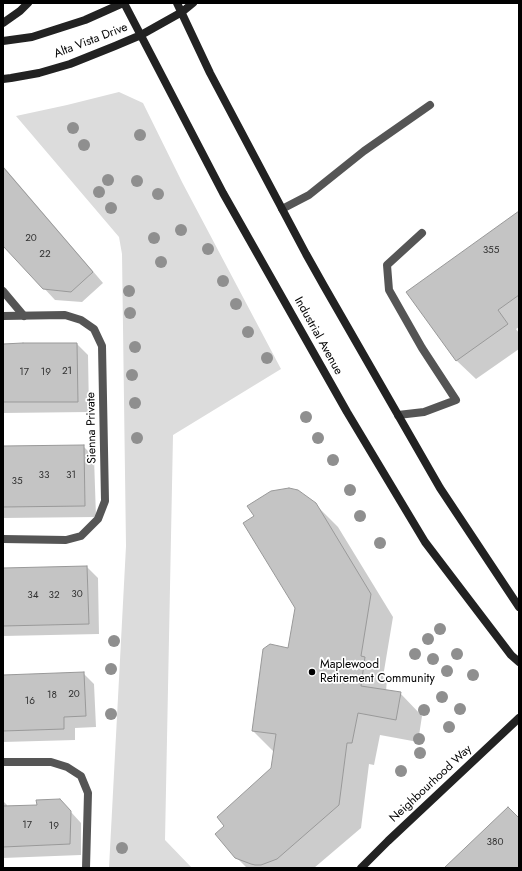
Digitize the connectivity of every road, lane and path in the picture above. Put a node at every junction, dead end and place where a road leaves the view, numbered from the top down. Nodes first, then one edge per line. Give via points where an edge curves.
1 (28, 3) edge
2 (124, 3) edge
3 (177, 3) edge
4 (193, 3) edge
5 (182, 12) junction
6 (3, 23) edge
7 (141, 35) junction
8 (3, 41) edge
9 (3, 79) edge
10 (430, 104) dead end
11 (282, 209) junction
12 (422, 233) dead end
13 (3, 291) edge
14 (3, 316) edge
15 (24, 316) junction
16 (398, 415) junction
17 (3, 539) edge
18 (519, 607) edge
19 (519, 662) edge
20 (519, 718) edge
21 (3, 762) edge
22 (86, 868) edge
23 (362, 868) edge

1 - 6 main road
2 - 7 main road, Industrial Avenue
2 - 8 main road, Alta Vista Drive via 57,30
3 - 5 main road
4 - 5 main road, Alta Vista Drive
5 - 7 main road, Alta Vista Drive
5 - 11 main road via 210,73
7 - 9 main road, Alta Vista Drive via 70,64 39,73
7 - 19 main road, Industrial Avenue via 227,200 347,412 425,542
10 - 11 street via 364,151 309,195
11 - 16 main road
12 - 16 street via 387,265 389,290 456,400 424,412
13 - 15 street
14 - 15 street, Sienna Private
15 - 17 street, Sienna Private via 65,315 81,320 94,329 102,346 105,501 98,519 81,536 66,540
16 - 18 main road via 440,488
20 - 23 main road, Neighbourhood Way
21 - 22 street via 51,762 67,766 81,776 88,793

